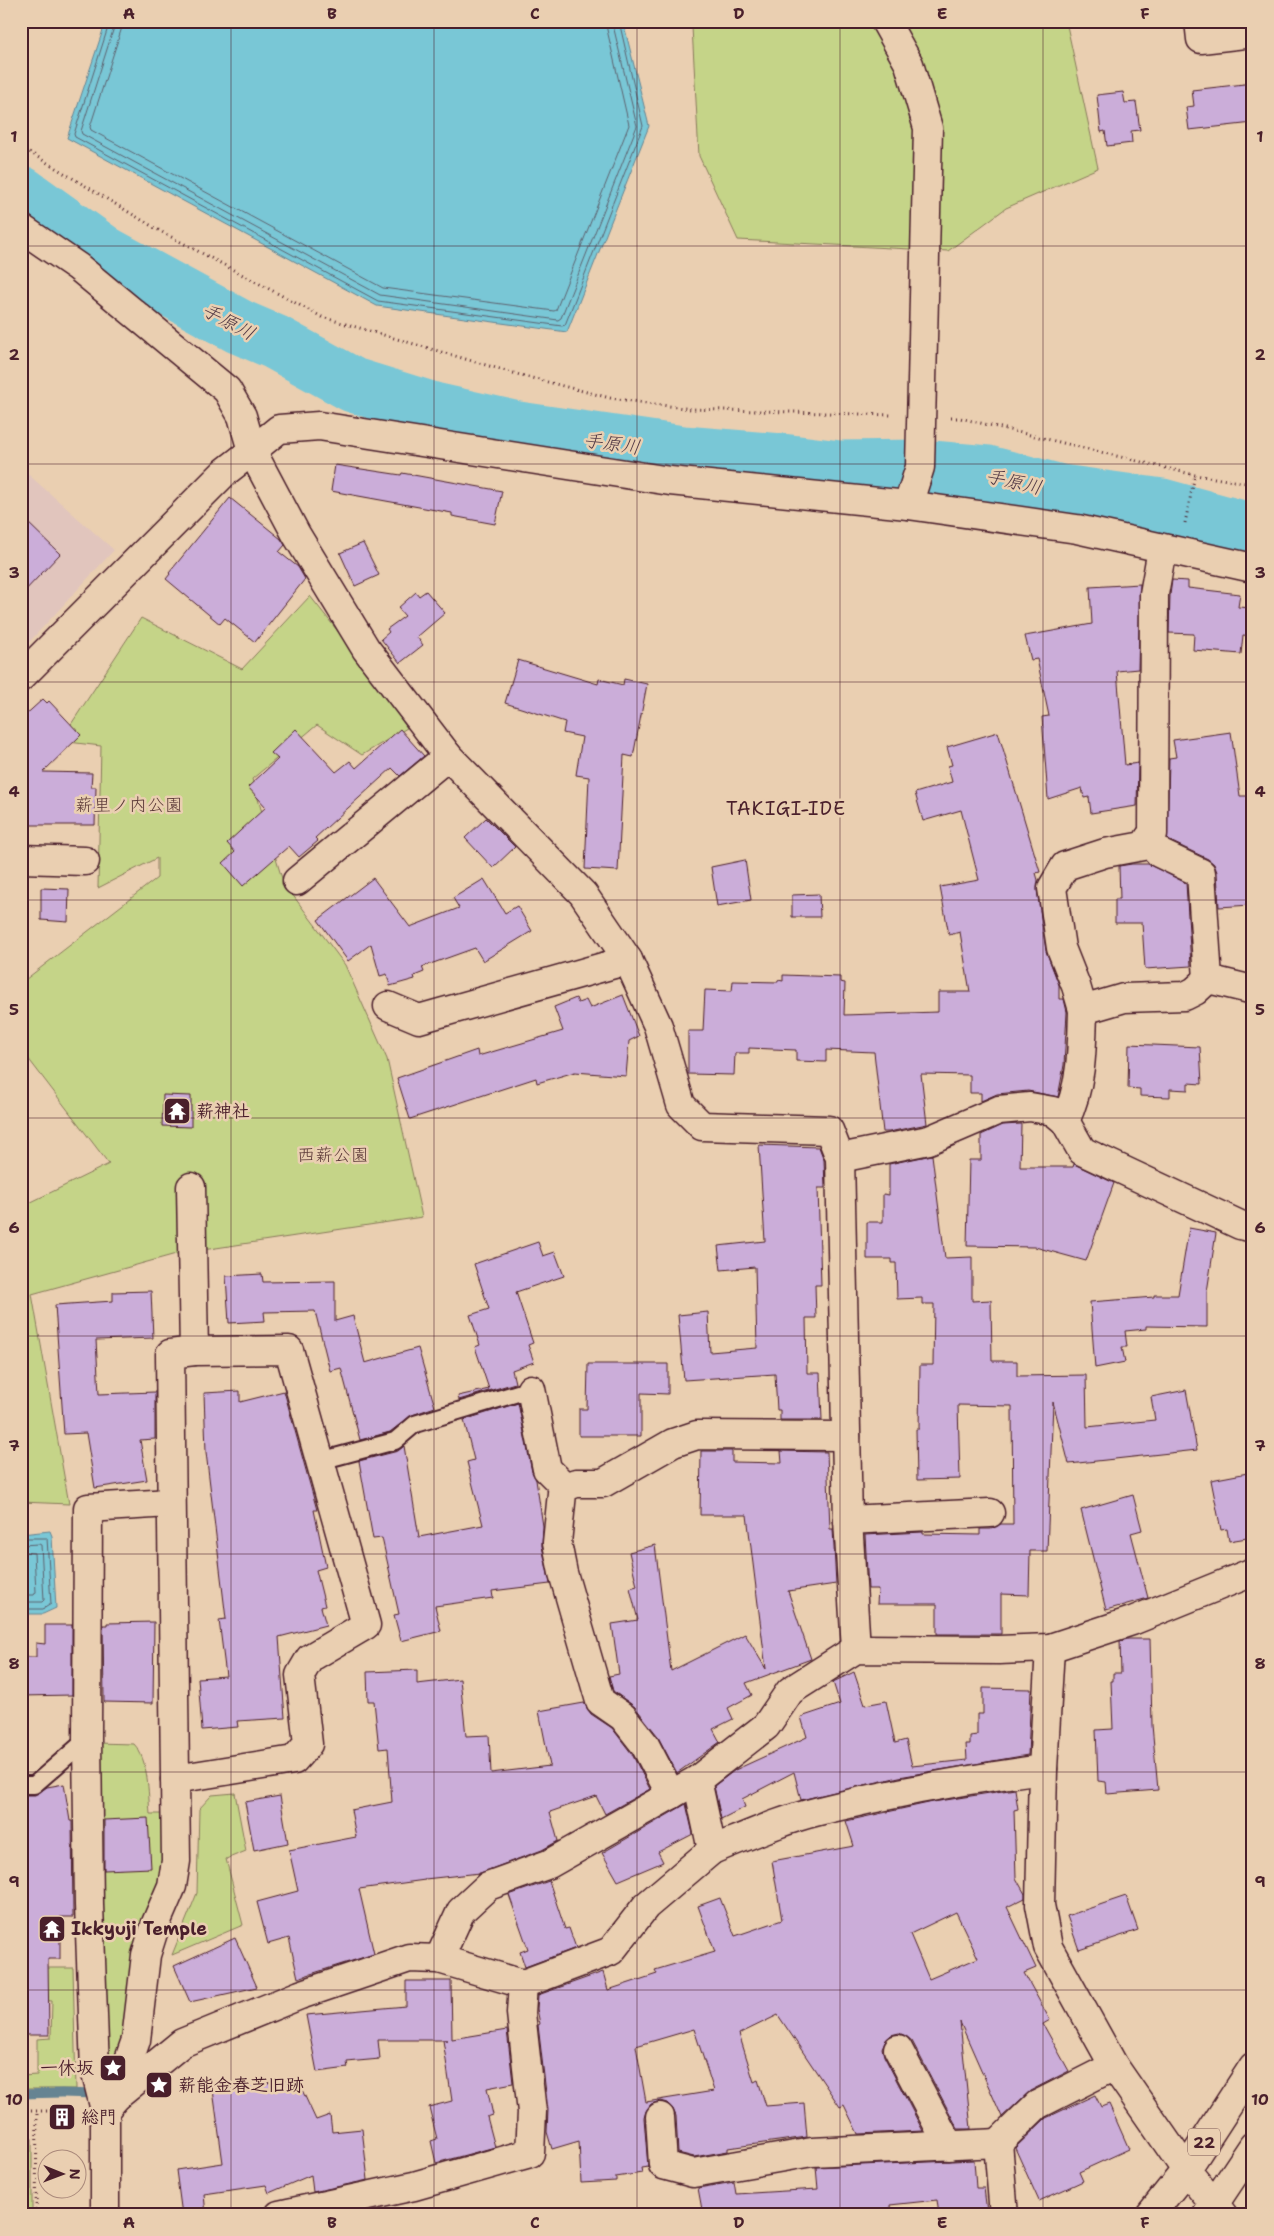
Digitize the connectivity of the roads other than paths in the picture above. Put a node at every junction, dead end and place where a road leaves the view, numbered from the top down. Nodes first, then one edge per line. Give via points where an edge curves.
1 (885, 21) edge
2 (1199, 21) edge
3 (1253, 33) edge
4 (21, 228) edge
5 (252, 450) junction
6 (908, 505) junction
7 (1170, 551) junction
8 (1253, 568) edge
9 (21, 677) edge
10 (448, 756) junction
11 (1149, 838) junction
12 (21, 859) edge
13 (85, 861) dead end
14 (297, 881) dead end
15 (628, 960) junction
16 (1208, 979) junction
17 (1253, 990) edge
18 (388, 1006) dead end
19 (1083, 1010) junction
20 (1064, 1121) junction
21 (840, 1158) junction
22 (191, 1186) dead end
23 (1253, 1228) edge
24 (194, 1351) junction
25 (531, 1389) joint
26 (846, 1436) junction
27 (320, 1460) junction
28 (565, 1487) junction
29 (170, 1503) junction
30 (990, 1513) dead end
31 (848, 1520) junction
32 (1253, 1572) edge
33 (856, 1648) junction
34 (1050, 1648) junction
35 (87, 1739) junction
36 (1043, 1769) junction
37 (175, 1779) junction
38 (697, 1780) junction
39 (21, 1785) edge
40 (671, 1795) junction
41 (712, 1850) junction
42 (439, 1959) junction
43 (523, 1984) junction
44 (898, 2049) dead end
45 (1114, 2066) junction
46 (1253, 2067) edge
47 (110, 2104) junction
48 (660, 2117) dead end
49 (998, 2143) junction
50 (949, 2146) junction
51 (1253, 2146) edge
52 (1186, 2170) junction
53 (1215, 2211) edge
54 (104, 2215) edge
55 (279, 2215) edge
56 (1004, 2215) edge
57 (1150, 2215) edge

1 - 6 street via 909,64 928,128 920,467
2 - 3 street via 1201,39
4 - 5 street via 78,267 227,390 242,416
5 - 6 street via 278,429 319,426 670,482
5 - 9 street via 225,472
5 - 10 street via 296,534 366,649
6 - 7 street via 1077,528
7 - 8 street
7 - 11 street via 1154,594 1153,834
10 - 14 street
10 - 15 street via 583,894
11 - 16 street via 1159,853 1201,873
11 - 19 street via 1143,846 1065,866 1052,888 1061,948
12 - 13 street
15 - 18 street via 419,1019
15 - 21 street via 658,1026 681,1105 702,1126 829,1130
16 - 17 street
16 - 19 street via 1185,996 1124,998
19 - 20 street via 1082,1060 1073,1104
20 - 21 street via 1053,1111 1030,1107 999,1110 929,1140
20 - 23 street via 1082,1151 1240,1225
21 - 26 street
22 - 24 street
24 - 27 street via 289,1350
24 - 29 street via 170,1354
25 - 27 lane via 415,1424 395,1441
25 - 28 street via 546,1469
26 - 28 street via 697,1435 674,1443 603,1482 576,1483
26 - 31 street
27 - 37 street via 366,1625 310,1658 300,1675 308,1744 294,1760
28 - 40 street via 557,1543 600,1701 623,1717 644,1745
29 - 35 street via 88,1508
29 - 37 street
30 - 31 street
31 - 33 street
32 - 34 street via 1132,1621
33 - 34 street
33 - 38 street via 790,1691 766,1726
34 - 36 street
35 - 39 lane via 34,1786
35 - 47 street via 88,1905 95,2060
36 - 41 street via 955,1782 818,1811
36 - 45 street via 1040,1905 1048,1947
37 - 47 street via 176,1861 172,1886 146,1955 136,2040
38 - 40 street
38 - 41 street
40 - 42 street via 549,1864 488,1886 461,1911
41 - 43 street via 646,1906 611,1951
42 - 43 street
42 - 47 street via 408,1958 300,1994 182,2043
43 - 55 street via 522,2012 532,2112 530,2153 414,2186
44 - 50 street
45 - 49 street via 1037,2106
45 - 52 street
46 - 52 street, 22
47 - 54 street
48 - 50 street via 663,2165 693,2173 812,2152
49 - 50 street
49 - 56 street
51 - 53 street, 22
52 - 53 street
52 - 57 street, 22

